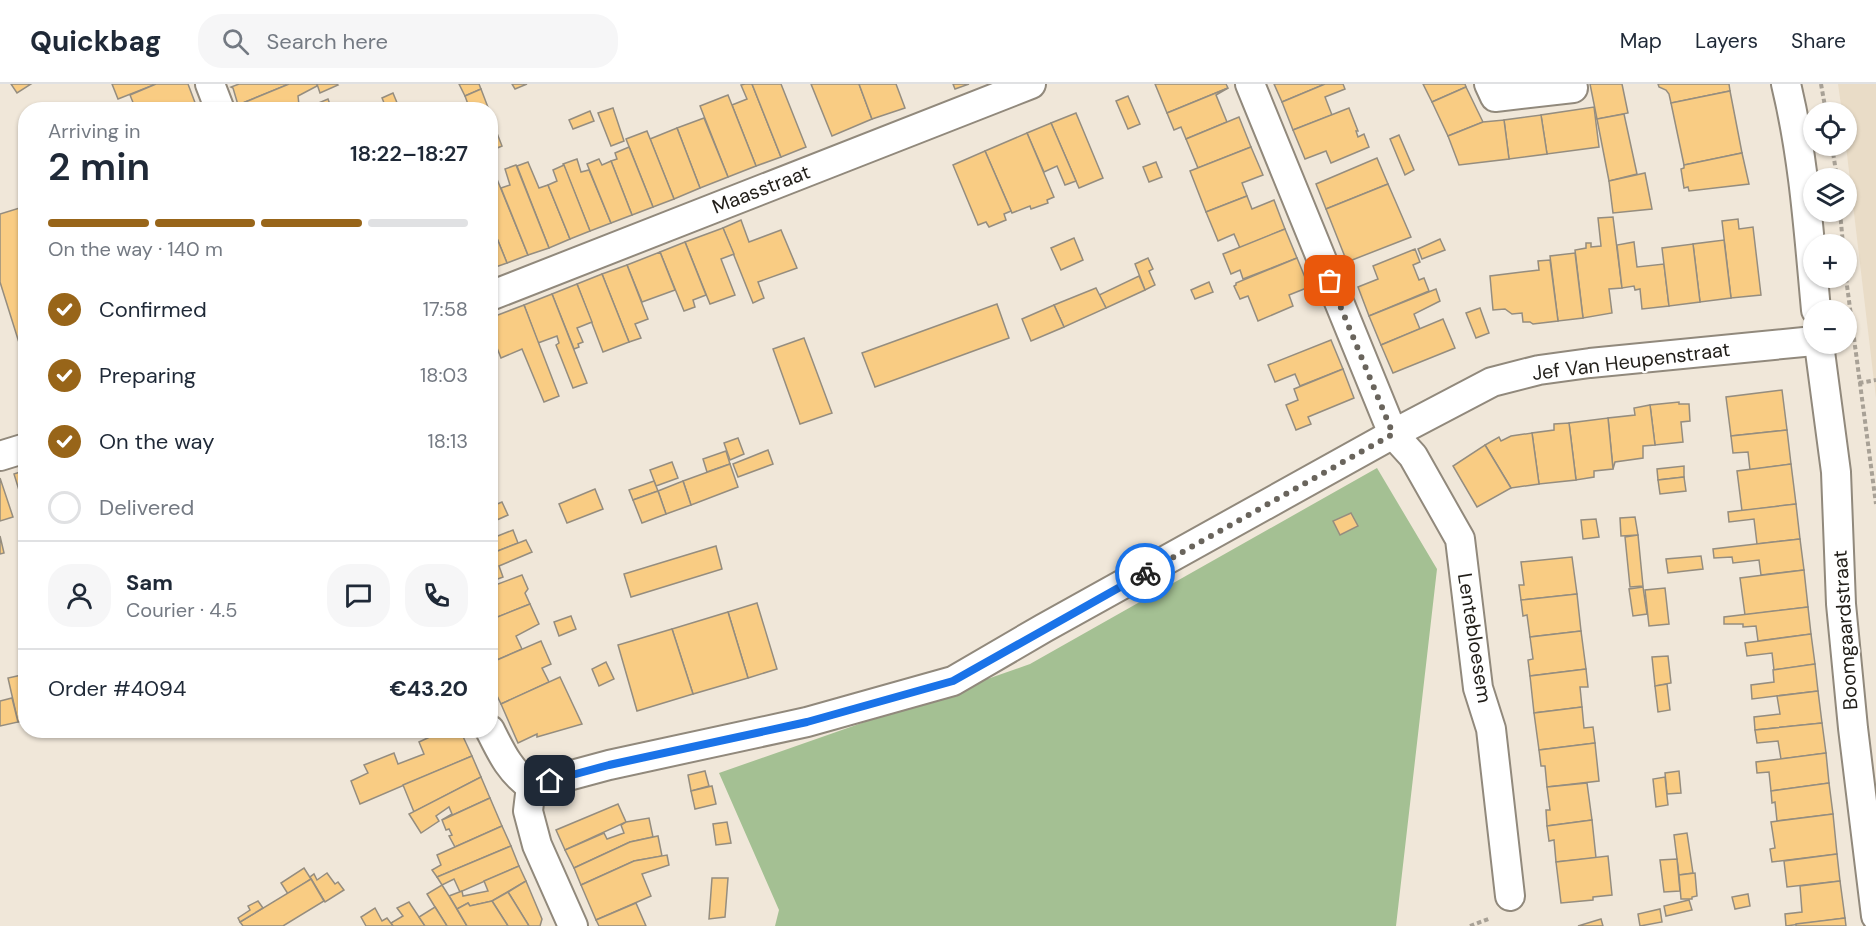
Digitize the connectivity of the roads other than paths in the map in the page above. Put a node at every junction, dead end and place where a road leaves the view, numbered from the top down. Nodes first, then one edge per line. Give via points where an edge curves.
1 (210, 84) edge
2 (1031, 84) edge
3 (1250, 84) edge
4 (1489, 84) edge
5 (1785, 84) edge
6 (1573, 88) dead end
7 (217, 102) edge
8 (498, 293) edge
9 (1815, 300) edge
10 (1803, 342) edge
11 (1820, 354) edge
12 (1393, 434) junction
13 (18, 450) edge
14 (0, 456) edge
15 (494, 738) edge
16 (531, 786) junction
17 (1510, 896) dead end
18 (1876, 916) edge
19 (573, 926) edge

1 - 7 street
2 - 8 street, Maasstraat
3 - 12 street, Lentebloesem
4 - 6 street via 1495,97
5 - 9 street via 1793,116
10 - 12 street, Jef Van Heupenstraat via 1539,370 1492,382
11 - 18 street, Boomgaardstraat via 1836,472 1841,604 1853,728
12 - 16 street, Jef Van Heupenstraat via 953,681 807,722
12 - 17 street, Lentebloesem via 1413,456 1460,539 1478,688 1491,729
13 - 14 street
15 - 16 street via 517,777
16 - 19 street via 528,811 537,845

